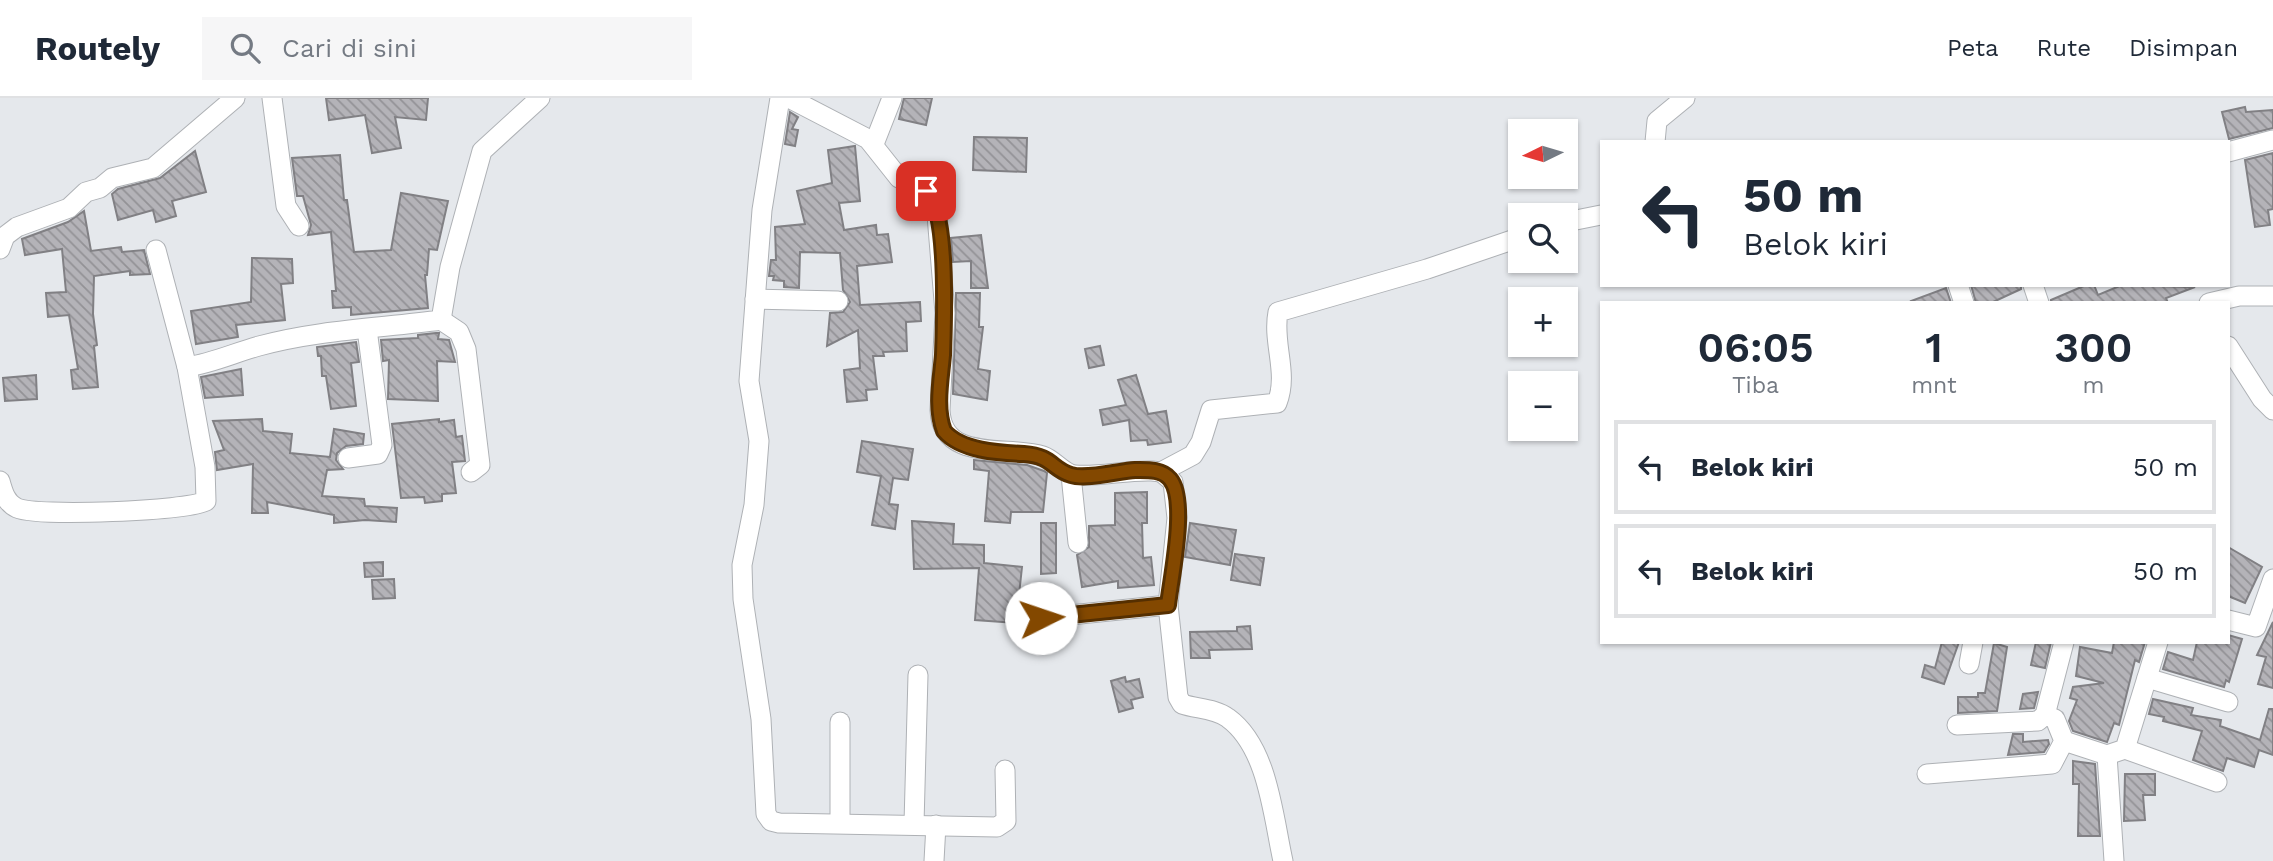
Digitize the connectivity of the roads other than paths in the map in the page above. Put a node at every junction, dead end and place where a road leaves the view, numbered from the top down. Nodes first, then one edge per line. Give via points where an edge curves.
1 (235, 98) edge
2 (272, 98) edge
3 (540, 98) edge
4 (780, 98) edge
5 (789, 98) edge
6 (892, 98) edge
7 (1685, 98) edge
8 (1655, 140) edge
9 (2273, 141) edge
10 (874, 144) junction
11 (2230, 152) edge
12 (1600, 215) edge
13 (1578, 220) edge
14 (299, 226) dead end
15 (1508, 241) edge
16 (0, 249) edge
17 (156, 250) dead end
18 (2273, 296) edge
19 (755, 299) junction
20 (838, 301) dead end
21 (2218, 301) edge
22 (441, 320) junction
23 (367, 329) junction
24 (2230, 349) edge
25 (187, 367) junction
26 (2269, 399) edge
27 (348, 458) dead end
28 (471, 472) dead end
29 (1161, 472) junction
30 (1071, 475) junction
31 (0, 481) edge
32 (1078, 543) dead end
33 (2273, 579) edge
34 (1168, 605) junction
35 (1041, 618) dead end
36 (2230, 620) edge
37 (1973, 644) edge
38 (2064, 644) edge
39 (2157, 644) edge
40 (1969, 664) dead end
41 (918, 675) dead end
42 (2147, 678) junction
43 (2228, 702) dead end
44 (2046, 715) junction
45 (840, 722) dead end
46 (1956, 725) dead end
47 (2064, 741) junction
48 (2116, 752) junction
49 (1006, 770) dead end
50 (1927, 774) dead end
51 (2217, 782) dead end
52 (840, 822) junction
53 (915, 824) junction
54 (936, 825) junction
55 (934, 861) edge
56 (1283, 861) edge
57 (2114, 861) edge

1 - 16 street via 153,168 112,178 69,208 17,227 5,236
2 - 14 street via 286,206
3 - 22 street via 482,151 450,267
4 - 19 street via 762,210
5 - 10 street
6 - 10 street
7 - 8 street via 1657,121
9 - 11 street
10 - 30 street via 898,178 926,191 939,211 945,313 940,410 944,431 961,443 996,453 1040,455
12 - 13 street
15 - 29 street via 1278,312 1275,330 1284,387 1277,403 1210,410 1193,455
17 - 25 street
18 - 21 street
19 - 20 street
19 - 52 street via 749,381 759,442 754,505 742,565 761,719 765,814 779,823
22 - 23 street
22 - 28 street via 460,332 466,349 480,465
23 - 25 street via 259,346 214,363
23 - 27 street via 382,445 378,454
24 - 26 street
25 - 31 street via 205,467 207,495 202,503 131,510 26,510 8,501
29 - 30 street
29 - 34 street via 1172,482 1177,500
30 - 32 street
33 - 36 street via 2256,627
34 - 35 street
34 - 56 street via 1178,697 1182,704 1227,717 1250,745 1261,767
37 - 40 street
38 - 44 street
39 - 42 street
41 - 53 street
42 - 43 street
42 - 48 street
44 - 46 street via 2038,721
44 - 47 street via 2055,719
45 - 52 street
47 - 48 street
47 - 50 street via 2052,764
48 - 51 street
48 - 57 street
49 - 54 street via 1006,821 1002,825
52 - 53 street
53 - 54 street
54 - 55 street

